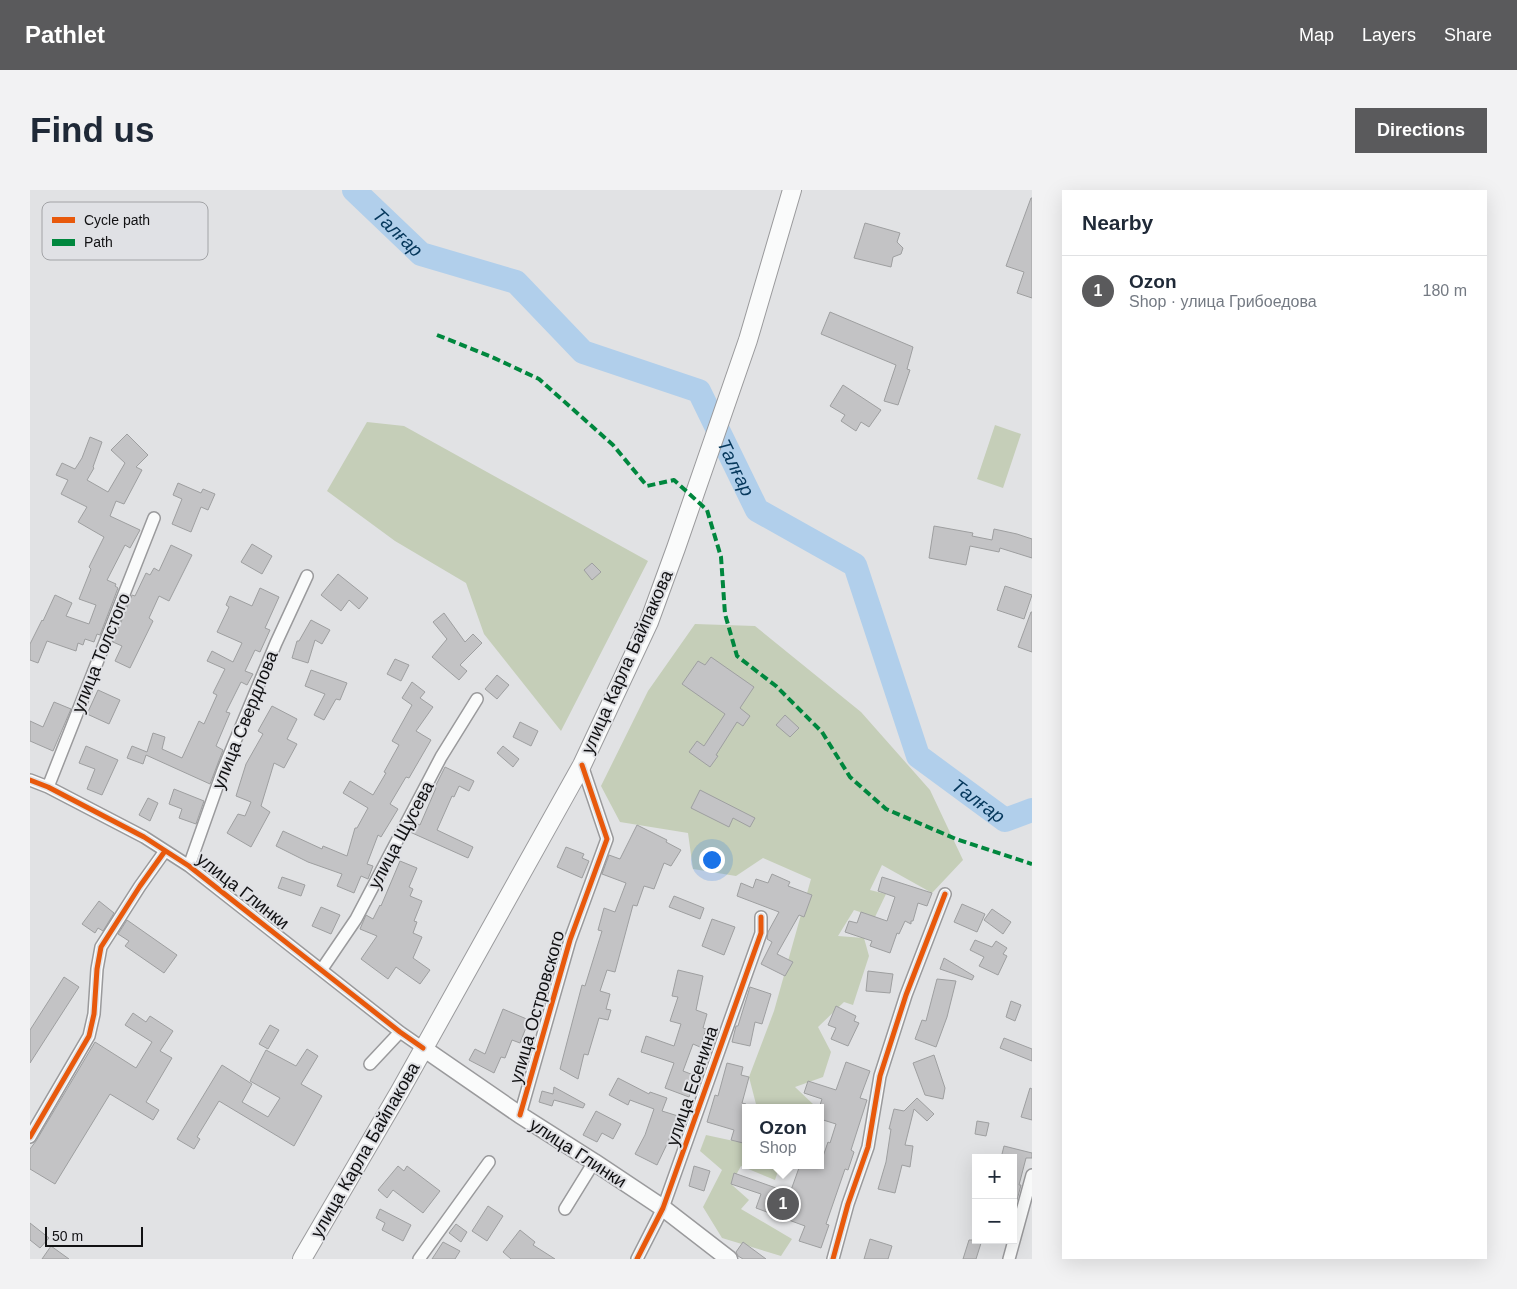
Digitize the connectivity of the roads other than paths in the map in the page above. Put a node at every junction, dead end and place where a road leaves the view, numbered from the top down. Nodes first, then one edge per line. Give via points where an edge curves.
1 (792, 190) edge
2 (154, 518) dead end
3 (307, 576) dead end
4 (477, 699) dead end
5 (582, 766) junction
6 (30, 780) edge
7 (48, 787) junction
8 (165, 851) junction
9 (189, 866) junction
10 (945, 894) dead end
11 (761, 917) dead end
12 (322, 969) junction
13 (400, 1032) junction
14 (423, 1048) junction
15 (370, 1064) dead end
16 (520, 1115) junction
17 (30, 1137) edge
18 (489, 1162) dead end
19 (594, 1162) junction
20 (1032, 1174) edge
21 (663, 1208) junction
22 (565, 1209) dead end
23 (302, 1259) edge
24 (419, 1259) edge
25 (637, 1259) edge
26 (729, 1259) edge
27 (833, 1259) edge
28 (1009, 1259) edge

1 - 5 main road, улица Карла Байпакова via 748,340 676,548 649,622
2 - 7 street, улица Толстого
3 - 9 street, улица Свердлова via 223,770
4 - 12 street, улица Щусева via 441,757 356,919
5 - 14 main road, улица Карла Байпакова
5 - 16 street, улица Островского via 607,839 570,940
6 - 7 street, улица Глинки
7 - 8 street, улица Глинки
8 - 9 street, улица Глинки
8 - 17 street via 101,948 89,1036
9 - 12 street, улица Глинки
10 - 27 street via 906,995 880,1076 868,1147
11 - 21 street, улица Есенина via 760,934
12 - 13 street, улица Глинки
13 - 14 street, улица Глинки
13 - 15 street
14 - 16 main road, улица Глинки
14 - 23 main road, улица Карла Байпакова
16 - 19 main road, улица Глинки
18 - 24 street
19 - 21 main road, улица Глинки
19 - 22 street
20 - 28 street
21 - 25 street, улица Есенина
21 - 26 main road, улица Глинки

